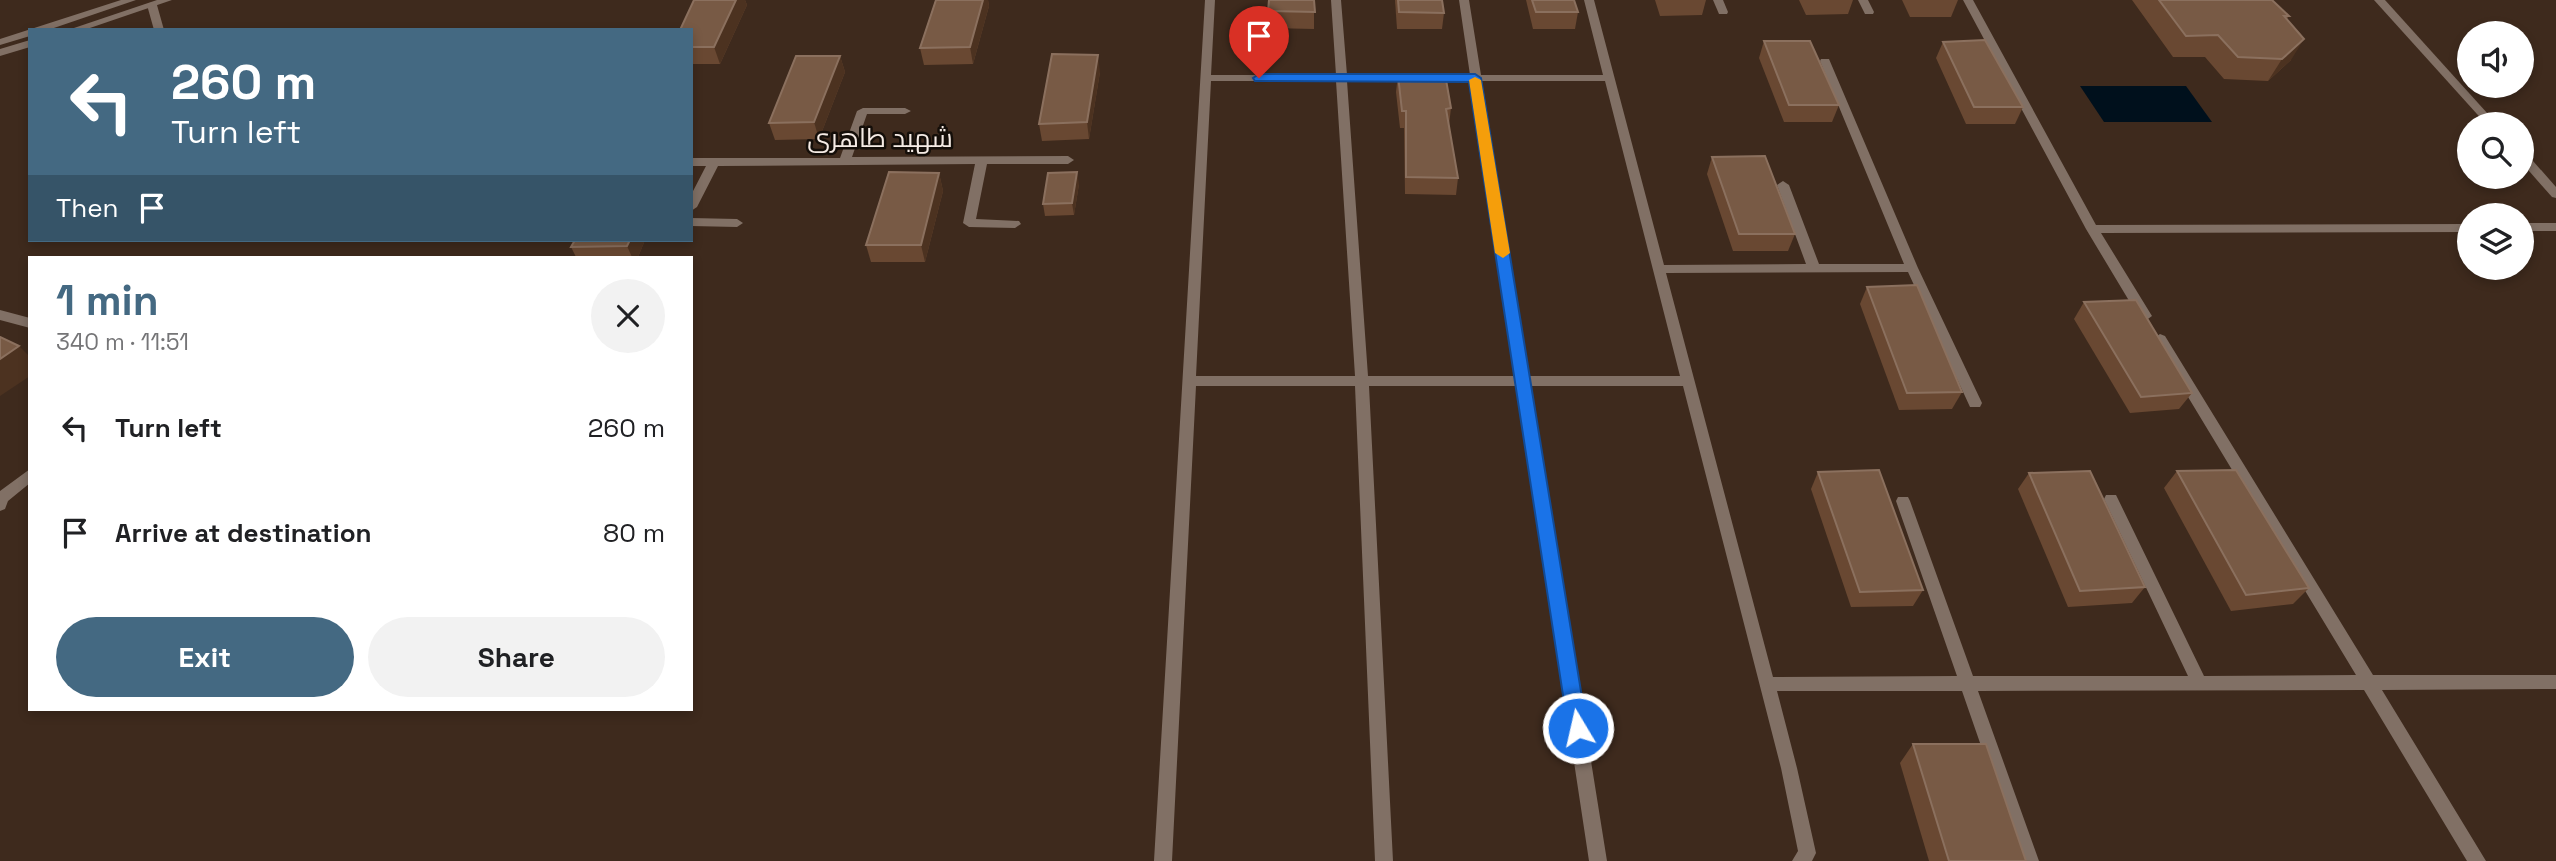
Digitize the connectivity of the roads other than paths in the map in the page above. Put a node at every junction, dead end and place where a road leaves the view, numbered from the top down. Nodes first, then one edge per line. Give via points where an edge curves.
1 (131, 0) edge
2 (167, 0) edge
3 (1210, 0) edge
4 (1336, 0) edge
5 (1464, 0) edge
6 (1589, 0) edge
7 (1718, 0) edge
8 (1863, 0) edge
9 (1968, 0) edge
10 (2379, 0) edge
11 (152, 5) junction
12 (1723, 12) dead end
13 (1869, 12) dead end
14 (43, 28) edge
15 (79, 28) edge
16 (158, 28) edge
17 (28, 33) edge
18 (0, 42) edge
19 (28, 44) edge
20 (0, 53) edge
21 (1825, 61) dead end
22 (1204, 78) junction
23 (1341, 78) junction
24 (1475, 78) junction
25 (1609, 78) junction
26 (905, 111) dead end
27 (2481, 112) edge
28 (982, 160) junction
29 (1068, 160) dead end
30 (845, 161) junction
31 (693, 162) edge
32 (713, 162) junction
33 (2534, 169) edge
34 (1783, 185) dead end
35 (2556, 194) edge
36 (693, 203) edge
37 (693, 222) edge
38 (737, 223) dead end
39 (1015, 224) dead end
40 (2534, 227) edge
41 (2556, 227) edge
42 (2457, 228) edge
43 (2092, 229) junction
44 (1814, 268) junction
45 (1912, 268) junction
46 (1658, 269) junction
47 (0, 315) edge
48 (28, 322) edge
49 (1190, 381) junction
50 (1362, 381) junction
51 (1523, 381) junction
52 (1687, 381) junction
53 (1975, 403) dead end
54 (28, 476) edge
55 (2111, 499) dead end
56 (1, 501) edge
57 (1903, 501) dead end
58 (2199, 682) junction
59 (2369, 682) junction
60 (2556, 682) edge
61 (1968, 683) junction
62 (1767, 684) junction
63 (1163, 861) edge
64 (1384, 861) edge
65 (1598, 861) edge
66 (1801, 861) edge
67 (2029, 861) edge
68 (2477, 861) edge

1 - 14 street
2 - 11 street
3 - 22 street
4 - 23 street
5 - 24 street
6 - 25 street
7 - 12 street
8 - 13 street
9 - 43 street
10 - 27 street
11 - 15 street
11 - 16 street
17 - 18 street
19 - 20 street
21 - 45 street
22 - 23 street
22 - 49 street
23 - 24 street
23 - 50 street
24 - 25 street
24 - 51 street
25 - 46 street
26 - 30 street via 863,111
28 - 29 street, شهید طاهری
28 - 30 street, شهید طاهری
28 - 39 street via 969,223
30 - 32 street, شهید طاهری
31 - 32 street, شهید طاهری
32 - 36 street
33 - 35 street
34 - 44 street
37 - 38 street
40 - 41 street
42 - 43 street
43 - 59 street
44 - 45 street
44 - 46 street
45 - 53 street
46 - 52 street
47 - 48 street
49 - 50 street
49 - 63 street
50 - 51 street
50 - 64 street
51 - 52 street
51 - 65 street
52 - 62 street
54 - 56 street
55 - 58 street
57 - 61 street
58 - 59 street
58 - 61 street
59 - 60 street
59 - 68 street
61 - 62 street
61 - 67 street
62 - 66 street via 1807,853

